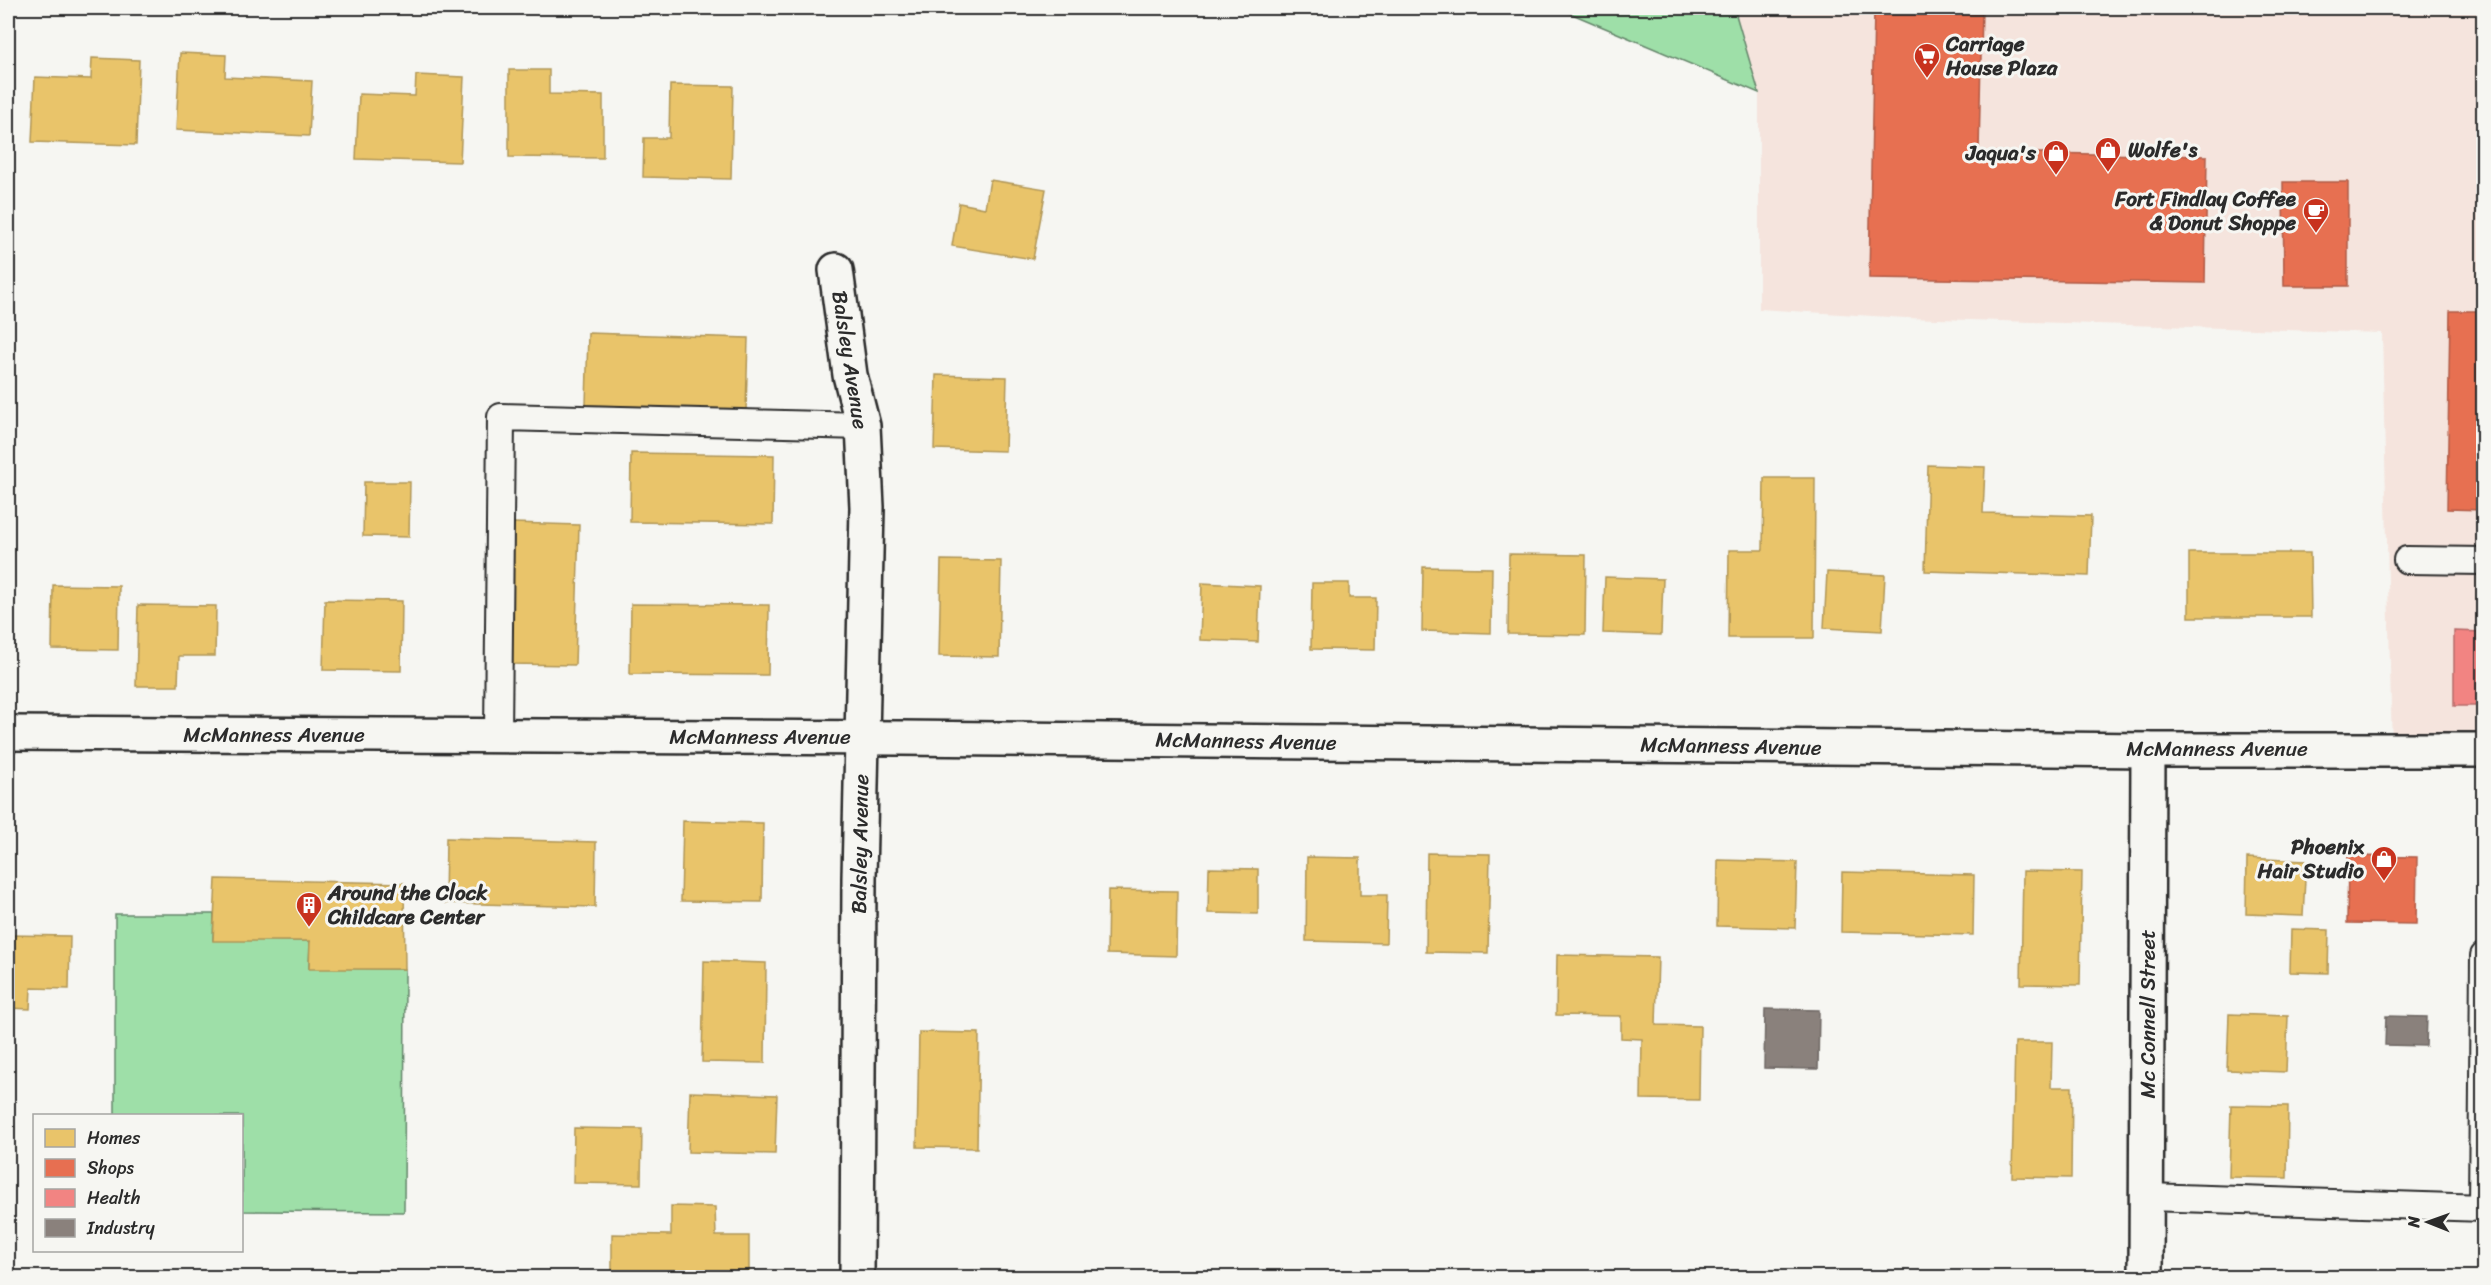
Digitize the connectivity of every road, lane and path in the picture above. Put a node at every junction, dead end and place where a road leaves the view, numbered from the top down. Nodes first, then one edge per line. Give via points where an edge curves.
1 (836, 270) dead end
2 (862, 426) junction
3 (2407, 560) dead end
4 (2484, 561) edge
5 (8, 733) edge
6 (498, 736) junction
7 (862, 737) junction
8 (2148, 750) junction
9 (2484, 750) edge
10 (2484, 956) edge
11 (2147, 1197) junction
12 (2483, 1208) edge
13 (857, 1278) edge
14 (2146, 1278) edge

1 - 2 street, Balsley Avenue via 850,375
2 - 6 lane via 501,417
2 - 7 street, Balsley Avenue via 867,507
3 - 4 lane
5 - 6 street, McManness Avenue
6 - 7 street, McManness Avenue
7 - 8 street, McManness Avenue
7 - 13 street, Balsley Avenue
8 - 9 street, McManness Avenue
8 - 11 street, Mc Connell Street
10 - 12 lane
11 - 12 lane
11 - 14 street, Mc Connell Street

